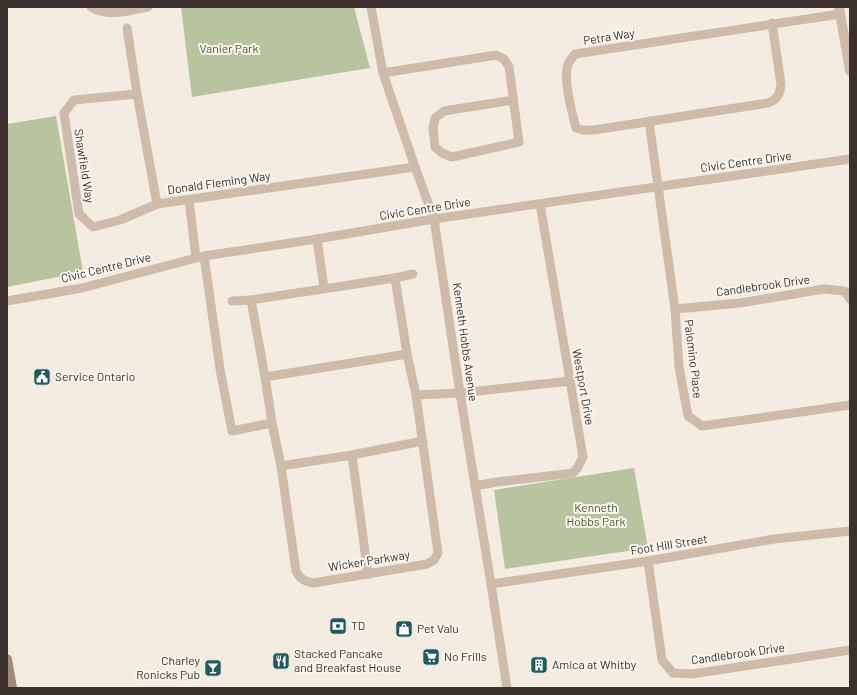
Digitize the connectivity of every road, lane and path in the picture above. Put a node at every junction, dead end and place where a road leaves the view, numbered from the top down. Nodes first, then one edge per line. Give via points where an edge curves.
1 (91, 7) edge
2 (148, 7) edge
3 (371, 7) edge
4 (840, 10) edge
5 (772, 23) junction
6 (126, 28) dead end
7 (850, 72) edge
8 (383, 73) junction
9 (136, 94) junction
10 (513, 100) junction
11 (649, 121) junction
12 (850, 159) edge
13 (415, 167) junction
14 (658, 188) junction
15 (189, 200) junction
16 (157, 204) junction
17 (540, 204) junction
18 (434, 218) junction
19 (317, 239) junction
20 (200, 257) junction
21 (413, 274) dead end
22 (395, 278) junction
23 (324, 288) junction
24 (850, 299) edge
25 (251, 300) junction
26 (7, 301) edge
27 (232, 301) dead end
28 (675, 309) junction
29 (407, 354) junction
30 (266, 377) junction
31 (570, 381) junction
32 (460, 393) junction
33 (416, 395) junction
34 (850, 405) edge
35 (272, 424) junction
36 (423, 441) junction
37 (352, 455) junction
38 (281, 466) junction
39 (475, 486) junction
40 (850, 531) edge
41 (648, 561) junction
42 (368, 574) junction
43 (491, 584) junction
44 (850, 650) edge
45 (7, 659) edge
46 (12, 688) edge
47 (507, 688) edge

1 - 2 street via 109,13
3 - 8 street, Kenneth Hobbs Avenue
4 - 5 street, Petra Way
4 - 7 street
5 - 11 street, Petra Way via 781,84 780,92 774,100
5 - 11 street, Petra Way via 575,54 570,60 566,80 576,128 594,130
6 - 9 street, Donald Fleming Way
8 - 10 street via 496,55 504,59 509,66
8 - 13 street, Kenneth Hobbs Avenue
9 - 16 street, Donald Fleming Way
9 - 16 street, Shawfield Way via 74,100 64,113 79,214 93,227 120,220
10 - 10 street via 519,142 452,157 435,147 435,118 444,112
11 - 14 street
12 - 14 street, Civic Centre Drive
13 - 15 street, Donald Fleming Way
13 - 18 street, Kenneth Hobbs Avenue
14 - 17 street, Civic Centre Drive
14 - 28 street, Palomino Place
15 - 16 street, Donald Fleming Way
15 - 20 street
17 - 18 street, Civic Centre Drive
17 - 31 street, Westport Drive
18 - 19 street, Civic Centre Drive
18 - 32 street, Kenneth Hobbs Avenue
19 - 20 street, Civic Centre Drive
19 - 23 street
20 - 26 street, Civic Centre Drive via 82,288
20 - 35 street via 232,431
21 - 22 street
22 - 23 street
22 - 29 street, Wicker Parkway
23 - 25 street
24 - 28 street, Candlebrook Drive via 845,291 824,289 740,303
25 - 27 street
25 - 30 street, Wicker Parkway
28 - 34 street, Palomino Place via 679,367 688,416 702,426
29 - 30 street
29 - 33 street, Wicker Parkway
30 - 35 street, Wicker Parkway
31 - 32 street
31 - 39 street, Westport Drive via 583,457 573,474
32 - 33 street
32 - 39 street, Kenneth Hobbs Avenue
33 - 36 street, Wicker Parkway
35 - 38 street, Wicker Parkway
36 - 37 street
36 - 42 street, Wicker Parkway via 438,554 427,564
37 - 38 street
37 - 42 street
38 - 42 street, Wicker Parkway via 292,548 296,571 300,578 313,583
39 - 43 street, Kenneth Hobbs Avenue
40 - 41 street, Foot Hill Street via 774,539
41 - 43 street, Foot Hill Street
41 - 44 street, Candlebrook Drive via 662,660 673,673 692,674
43 - 47 street, Kenneth Hobbs Avenue
45 - 46 main road

